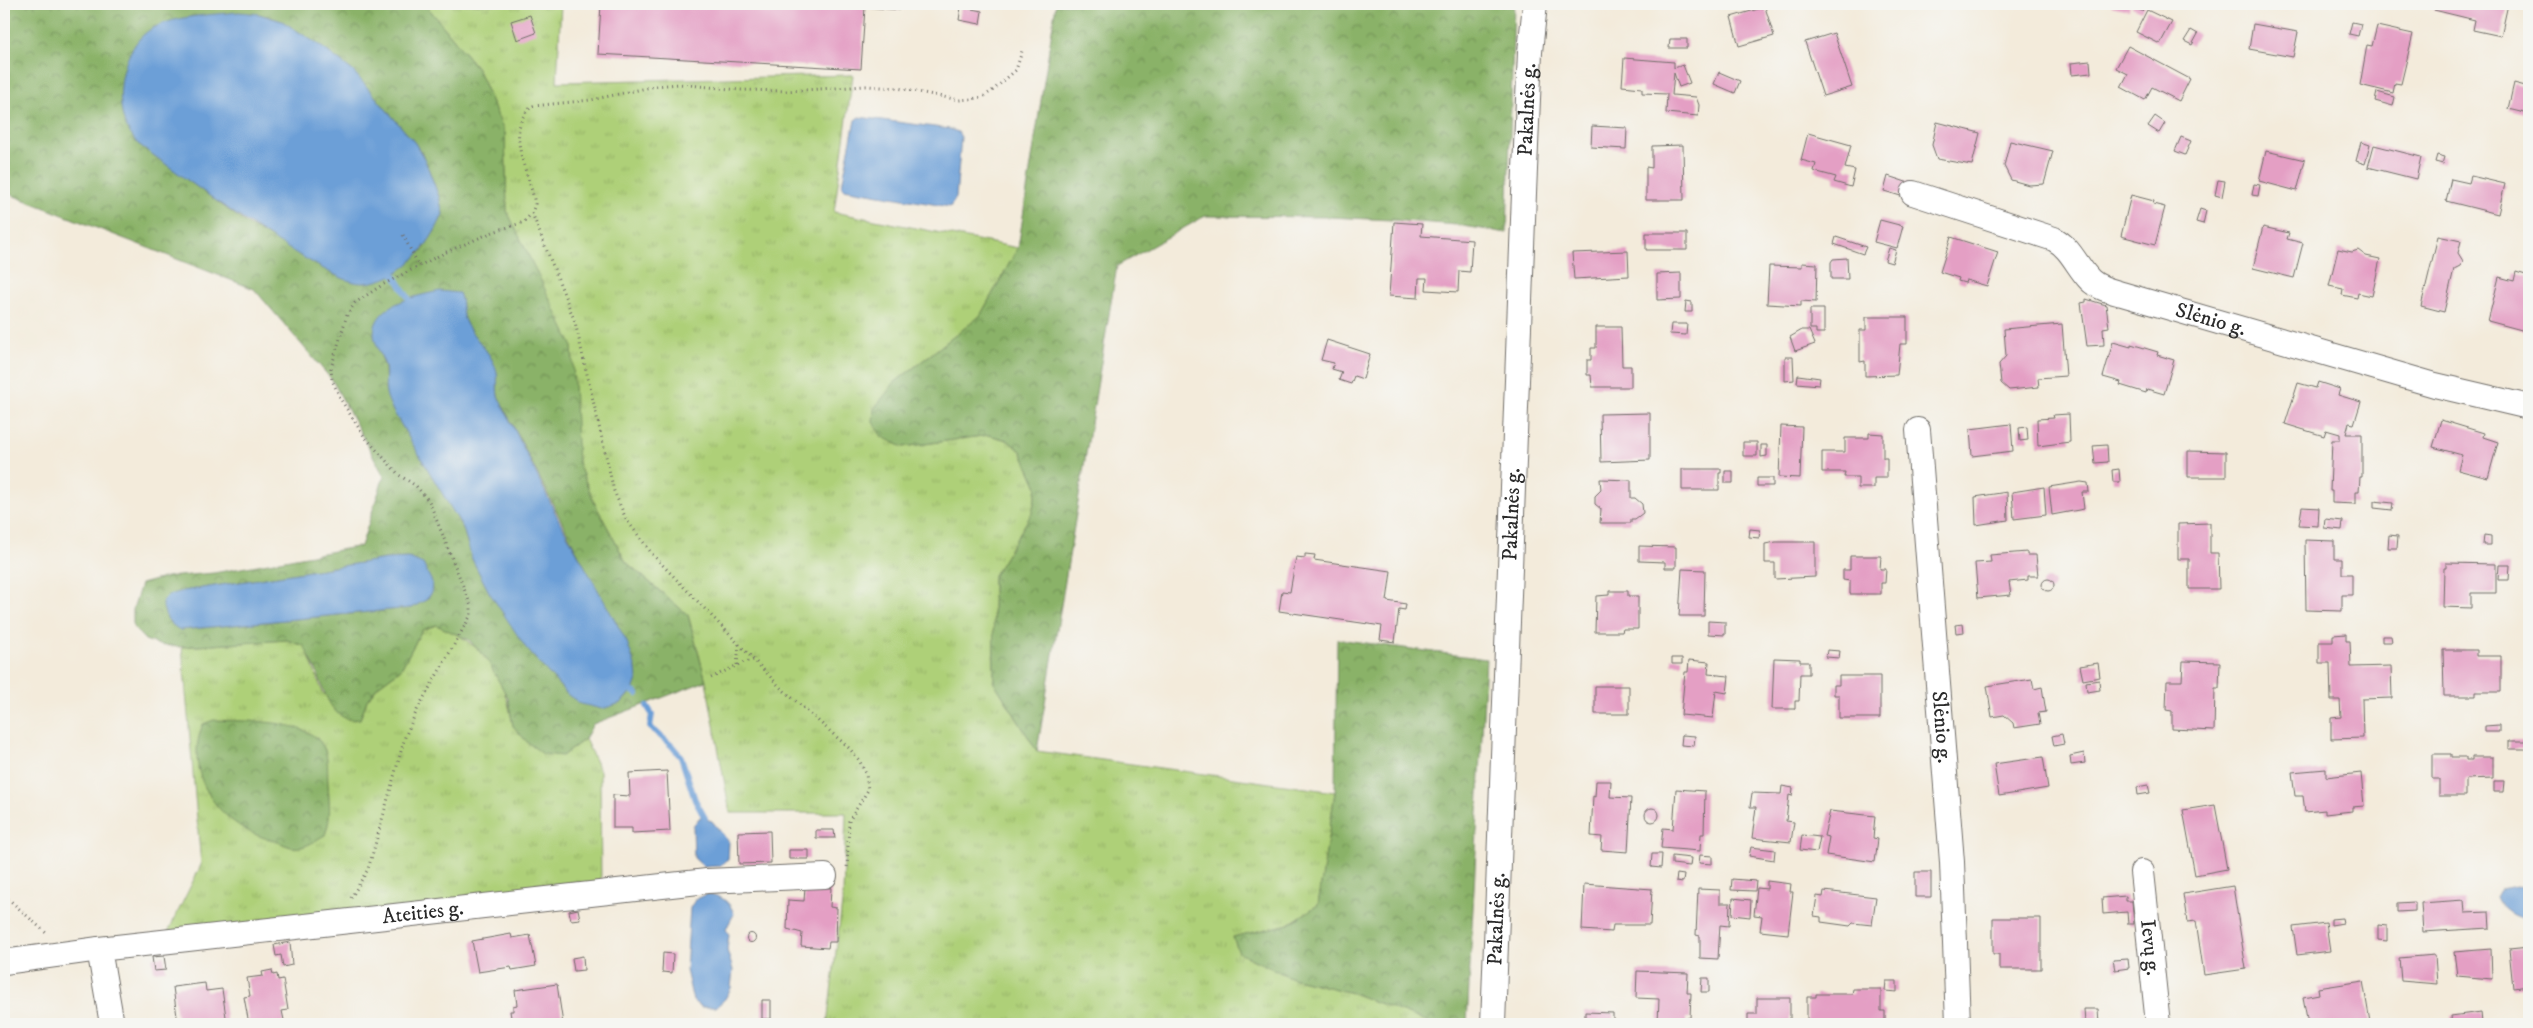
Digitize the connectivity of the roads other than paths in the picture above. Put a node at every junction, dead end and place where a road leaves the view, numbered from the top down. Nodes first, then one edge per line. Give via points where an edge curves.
1 (1535, 4) edge
2 (1913, 193) dead end
3 (2529, 407) edge
4 (1918, 430) dead end
5 (2142, 872) dead end
6 (825, 876) road end
7 (99, 949) junction
8 (4, 962) edge
9 (112, 1024) edge
10 (1493, 1024) edge
11 (1958, 1024) edge
12 (2158, 1024) edge

1 - 10 street, Pakalnės g. via 1530,52
2 - 3 street, Slėnio g. via 2054,239 2066,247 2096,285 2435,385
4 - 11 street, Slėnio g. via 1952,862
5 - 12 street, Ievų g.
6 - 7 street, Ateities g. via 707,881
7 - 8 street, Ateities g.
7 - 9 street

